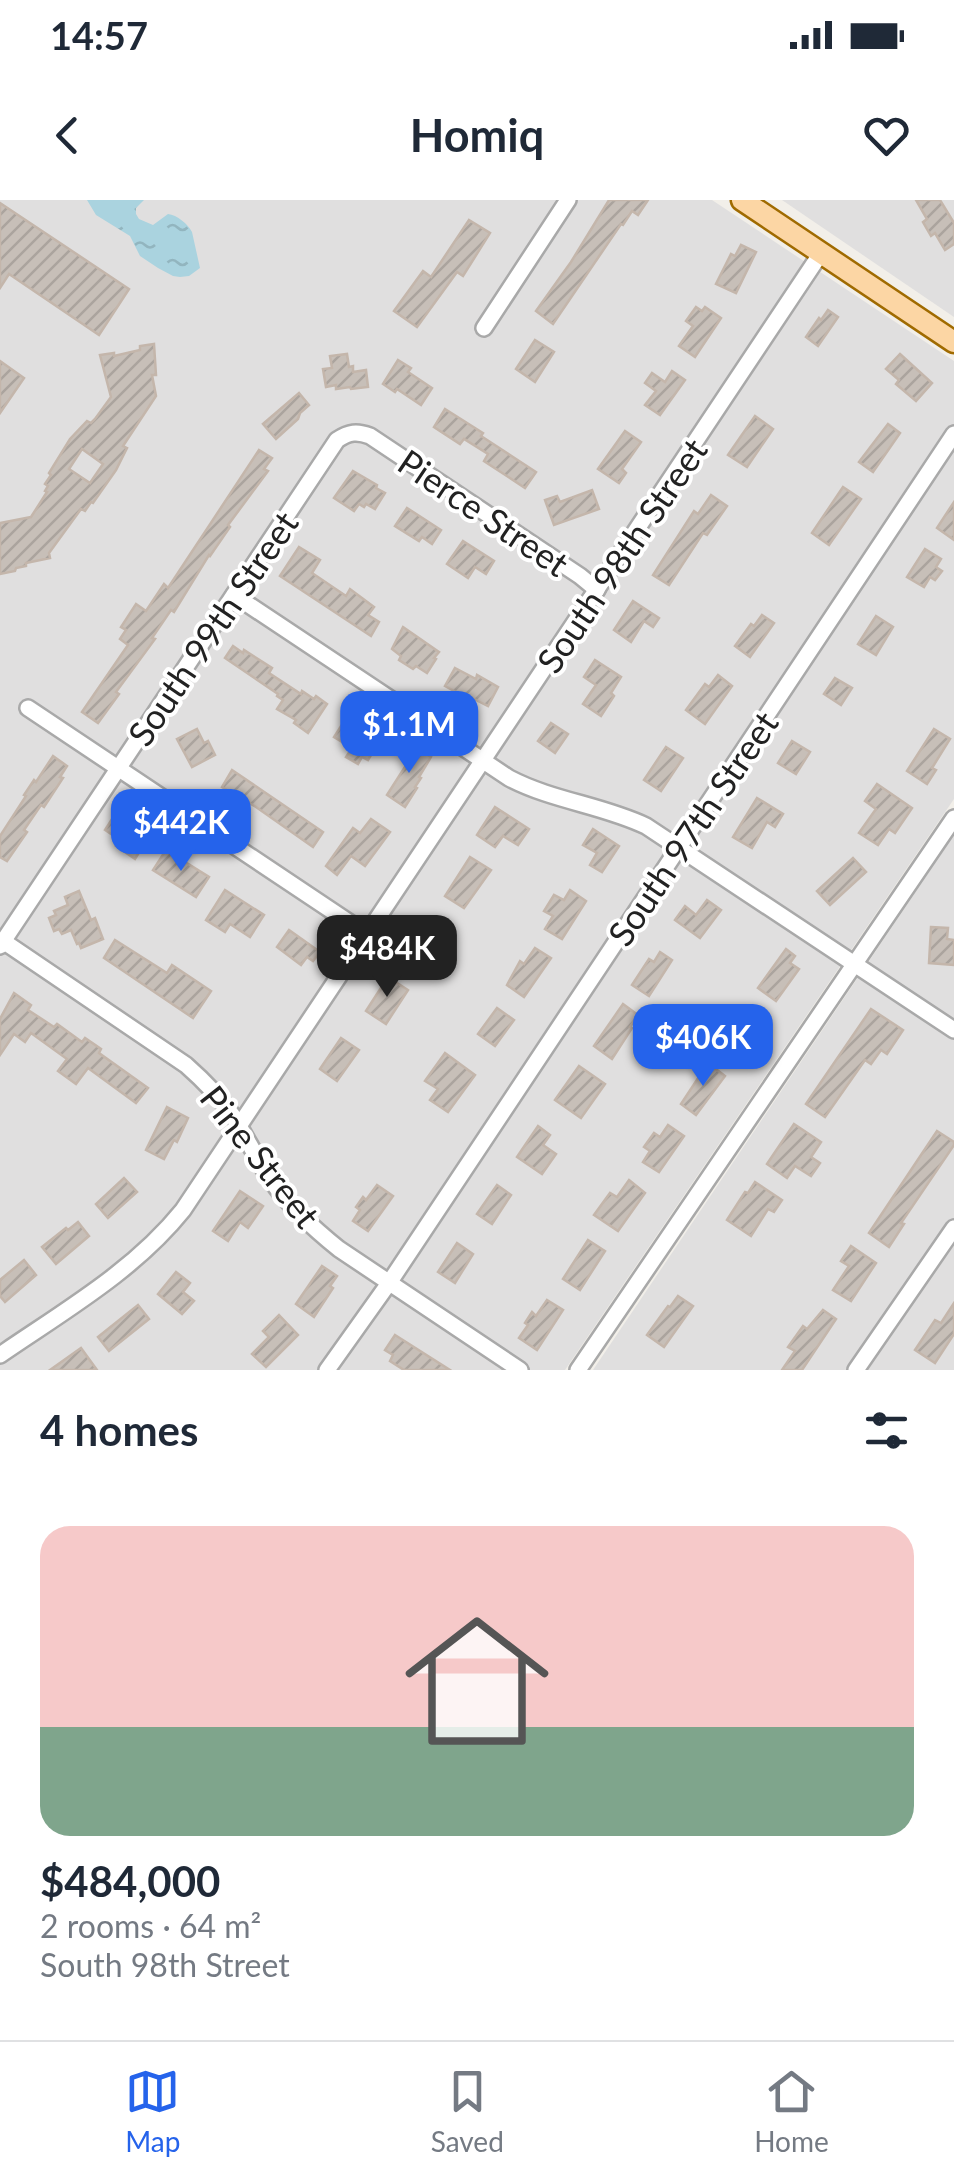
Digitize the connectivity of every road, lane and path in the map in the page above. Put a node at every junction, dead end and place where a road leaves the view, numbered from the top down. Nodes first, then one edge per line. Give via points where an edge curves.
1 (568, 200) edge
2 (742, 200) edge
3 (822, 253) junction
4 (484, 328) dead end
5 (954, 342) edge
6 (954, 434) edge
7 (370, 436) joint
8 (597, 590) junction
9 (234, 595) junction
10 (28, 708) dead end
11 (483, 762) junction
12 (119, 767) junction
13 (954, 818) edge
14 (680, 846) junction
15 (368, 935) junction
16 (1, 943) edge
17 (855, 965) junction
18 (954, 1030) edge
19 (239, 1128) junction
20 (954, 1228) edge
21 (389, 1283) junction
22 (0, 1355) edge
23 (327, 1370) edge
24 (520, 1370) edge
25 (578, 1370) edge
26 (856, 1370) edge

1 - 4 street
2 - 3 main road
3 - 5 main road
3 - 8 street, South 98th Street
6 - 14 street, South 97th Street
7 - 8 street, Pierce Street
7 - 9 street, South 99th Street via 354,432 337,440
8 - 11 street, South 98th Street
9 - 11 street
9 - 12 street, South 99th Street
10 - 12 street
11 - 14 street via 529,789 624,816
11 - 15 street, South 98th Street
12 - 15 street
12 - 16 street, South 99th Street
13 - 17 street
14 - 17 street
14 - 21 street, South 97th Street
15 - 19 street, South 98th Street
16 - 19 street, Pine Street via 186,1064
17 - 18 street
17 - 25 street
19 - 21 street, Pine Street via 298,1214
19 - 22 street, South 98th Street via 151,1247
20 - 26 street
21 - 23 street, South 97th Street
21 - 24 street, Pine Street

